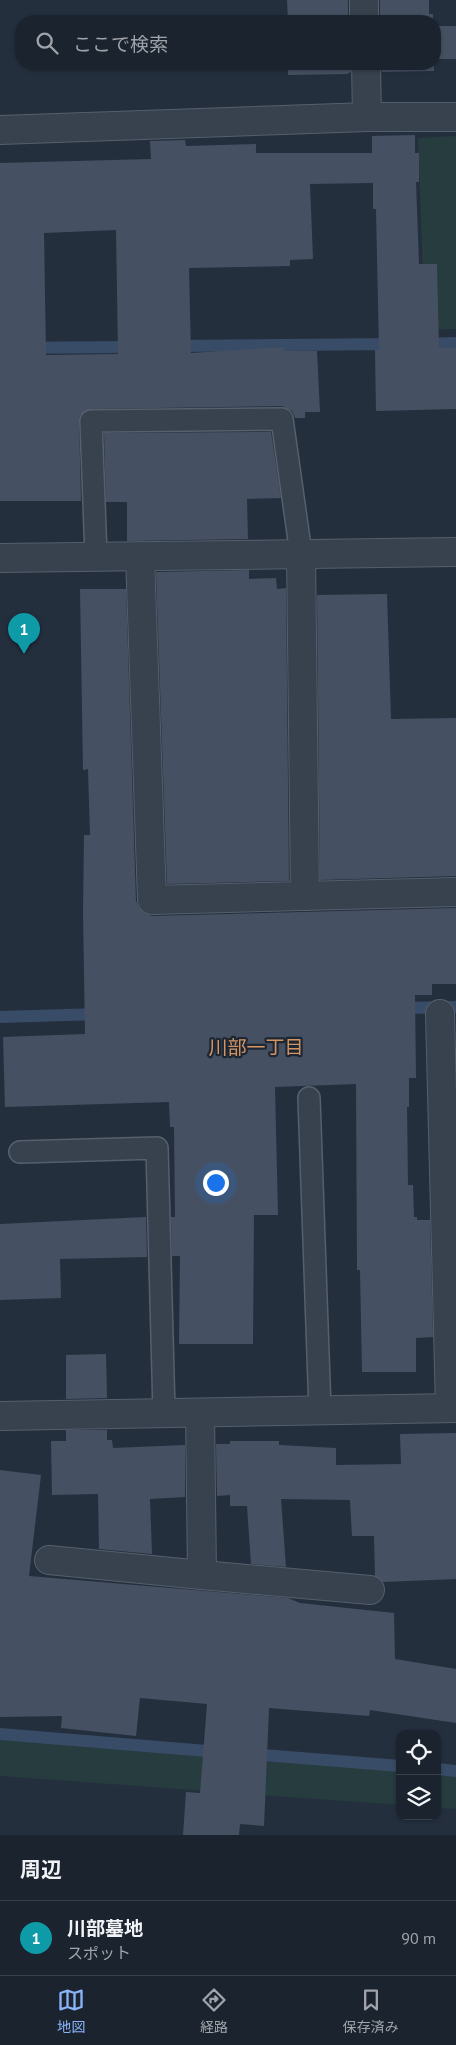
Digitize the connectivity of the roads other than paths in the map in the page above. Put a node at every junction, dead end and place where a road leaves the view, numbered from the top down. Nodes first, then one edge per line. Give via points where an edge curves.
1 (364, 0) edge
2 (364, 15) edge
3 (366, 70) edge
4 (367, 117) junction
5 (456, 117) edge
6 (0, 130) edge
7 (456, 552) edge
8 (301, 554) junction
9 (96, 556) junction
10 (140, 556) junction
11 (0, 558) edge
12 (456, 892) edge
13 (305, 896) junction
14 (440, 1014) dead end
15 (310, 1098) dead end
16 (20, 1152) dead end
17 (453, 1408) edge
18 (320, 1411) junction
19 (164, 1412) junction
20 (200, 1413) junction
21 (0, 1416) edge
22 (49, 1560) dead end
23 (202, 1575) junction
24 (370, 1590) dead end

1 - 2 street
3 - 4 street
4 - 5 street
4 - 6 street
7 - 8 street
8 - 9 lane via 282,419 91,421
8 - 10 street
8 - 13 street
9 - 10 street
9 - 11 street
10 - 13 street via 152,900
12 - 13 street
14 - 17 street
15 - 18 lane
16 - 19 lane via 157,1148
17 - 18 street
18 - 20 street
19 - 20 street
19 - 21 street
20 - 23 street
22 - 23 street
23 - 24 street

